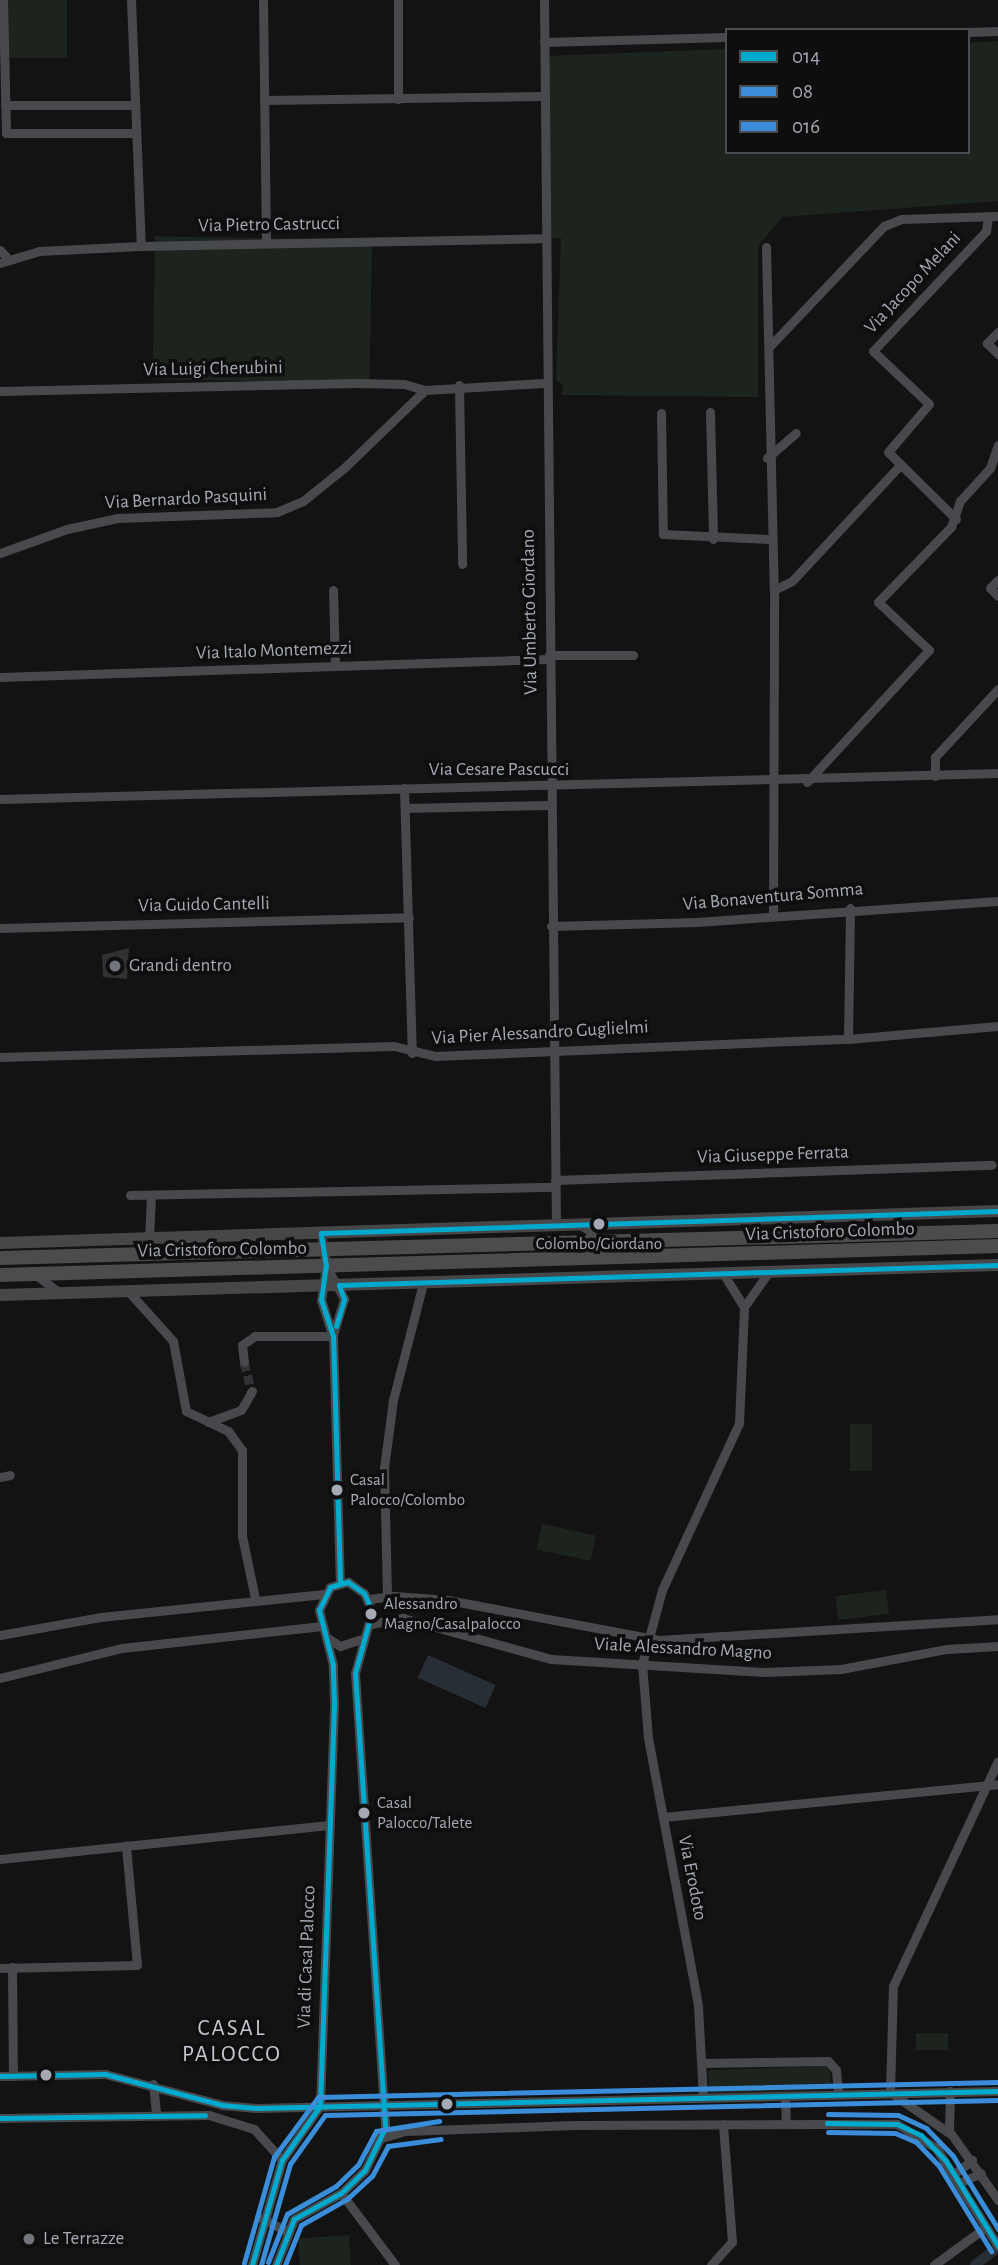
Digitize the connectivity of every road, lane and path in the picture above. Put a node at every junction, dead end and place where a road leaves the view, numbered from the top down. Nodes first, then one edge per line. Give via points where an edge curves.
1 (3, 0) edge
2 (131, 0) edge
3 (263, 0) edge
4 (398, 0) edge
5 (544, 0) edge
6 (998, 31) edge
7 (970, 32) edge
8 (725, 37) edge
9 (544, 42) junction
10 (544, 96) junction
11 (398, 99) junction
12 (264, 100) junction
13 (5, 105) junction
14 (131, 105) junction
15 (133, 133) junction
16 (993, 216) edge
17 (543, 238) junction
18 (266, 242) junction
19 (141, 246) junction
20 (766, 247) dead end
21 (0, 250) edge
22 (4, 261) edge
23 (998, 332) edge
24 (769, 347) junction
25 (998, 354) edge
26 (544, 383) junction
27 (459, 385) junction
28 (425, 390) junction
29 (0, 391) edge
30 (710, 412) dead end
31 (661, 413) dead end
32 (796, 433) dead end
33 (996, 452) edge
34 (767, 458) junction
35 (900, 465) junction
36 (956, 519) junction
37 (713, 539) junction
38 (771, 539) junction
39 (0, 553) edge
40 (462, 564) dead end
41 (998, 580) edge
42 (333, 590) dead end
43 (774, 590) junction
44 (998, 596) edge
45 (633, 655) dead end
46 (549, 657) junction
47 (335, 666) junction
48 (0, 677) edge
49 (998, 689) edge
50 (998, 774) edge
51 (935, 776) junction
52 (807, 782) junction
53 (771, 783) junction
54 (550, 787) junction
55 (404, 788) junction
56 (0, 799) edge
57 (550, 805) junction
58 (405, 808) junction
59 (998, 901) edge
60 (850, 908) junction
61 (773, 916) junction
62 (410, 917) junction
63 (551, 926) junction
64 (0, 928) edge
65 (998, 1026) edge
66 (848, 1039) junction
67 (555, 1048) junction
68 (412, 1053) junction
69 (0, 1057) edge
70 (992, 1165) dead end
71 (555, 1183) junction
72 (130, 1195) dead end
73 (151, 1195) junction
74 (998, 1211) edge
75 (556, 1224) junction
76 (582, 1226) junction
77 (998, 1231) edge
78 (321, 1233) junction
79 (149, 1238) junction
80 (607, 1242) junction
81 (0, 1243) edge
82 (998, 1246) edge
83 (323, 1249) junction
84 (0, 1258) edge
85 (998, 1265) edge
86 (326, 1266) junction
87 (768, 1273) junction
88 (34, 1274) junction
89 (0, 1275) edge
90 (723, 1275) junction
91 (423, 1283) junction
92 (323, 1285) junction
93 (339, 1285) junction
94 (128, 1291) junction
95 (60, 1293) junction
96 (0, 1295) edge
97 (744, 1307) junction
98 (332, 1336) junction
99 (244, 1362) tunnel mouth
100 (252, 1391) dead end
101 (208, 1422) junction
102 (340, 1582) junction
103 (324, 1594) junction
104 (387, 1596) junction
105 (255, 1598) junction
106 (369, 1600) junction
107 (998, 1619) edge
108 (371, 1624) junction
109 (320, 1626) junction
110 (0, 1635) edge
111 (324, 1636) junction
112 (361, 1639) junction
113 (645, 1639) junction
114 (998, 1646) edge
115 (642, 1664) junction
116 (0, 1678) edge
117 (998, 1761) edge
118 (993, 1782) edge
119 (663, 1817) junction
120 (329, 1825) junction
121 (126, 1846) junction
122 (0, 1859) edge
123 (12, 1967) junction
124 (0, 1968) edge
125 (702, 2063) junction
126 (0, 2076) edge
127 (12, 2076) junction
128 (153, 2084) junction
129 (950, 2091) junction
130 (998, 2091) edge
131 (890, 2092) junction
132 (838, 2094) junction
133 (785, 2097) junction
134 (703, 2098) junction
135 (320, 2106) junction
136 (387, 2107) junction
137 (156, 2113) junction
138 (0, 2118) edge
139 (786, 2123) junction
140 (723, 2124) junction
141 (949, 2132) junction
142 (382, 2138) junction
143 (972, 2160) junction
144 (282, 2161) junction
145 (981, 2173) junction
146 (954, 2174) junction
147 (960, 2183) junction
148 (341, 2193) junction
149 (998, 2200) edge
150 (261, 2218) junction
151 (286, 2231) junction
152 (989, 2231) junction
153 (998, 2246) edge
154 (253, 2265) edge
155 (276, 2265) edge
156 (395, 2265) edge
157 (711, 2265) edge
158 (934, 2265) edge

1 - 13 street
2 - 14 street
3 - 12 street
4 - 11 street
5 - 9 street, Via Umberto Giordano
6 - 7 street
8 - 9 street
9 - 10 street, Via Umberto Giordano
10 - 11 street
10 - 17 street, Via Umberto Giordano
11 - 12 street
12 - 18 street
13 - 14 street
13 - 15 street via 6,133
14 - 15 street
15 - 19 street
16 - 24 street via 901,219 884,226
16 - 35 street, Via Jacopo Melani via 986,231 873,351 929,404 888,452
17 - 18 street, Via Pietro Castrucci
17 - 26 street, Via Umberto Giordano
18 - 19 street, Via Pietro Castrucci
19 - 22 street, Via Pietro Castrucci via 39,251
20 - 24 street
21 - 22 street, Via Pietro Castrucci
23 - 25 street via 987,344
24 - 34 street
26 - 27 street
26 - 46 street, Via Umberto Giordano
27 - 28 street
27 - 40 street
28 - 29 street, Via Luigi Cherubini via 404,384 356,383
28 - 39 street, Via Bernardo Pasquini via 344,468 303,501 277,512 117,518 66,528
30 - 37 street
31 - 37 street via 663,534
32 - 34 street
33 - 36 street via 989,468 960,501
34 - 38 street
35 - 36 street
35 - 43 street via 792,581
36 - 52 street via 878,603 929,650
37 - 38 street
38 - 43 street
41 - 44 street via 990,588
42 - 47 street
43 - 53 street
45 - 46 street, Via Italo Montemezzi
46 - 47 street, Via Italo Montemezzi
46 - 54 street, Via Umberto Giordano
47 - 48 street, Via Italo Montemezzi
49 - 51 street via 935,757
50 - 51 street, Via Cesare Pascucci
51 - 52 street, Via Cesare Pascucci
52 - 53 street, Via Cesare Pascucci
53 - 54 street, Via Cesare Pascucci
53 - 61 street
54 - 55 street, Via Cesare Pascucci
54 - 57 street, Via Umberto Giordano
55 - 56 street, Via Cesare Pascucci
55 - 58 street
57 - 58 street, Via Cesare Pascucci
57 - 63 street, Via Umberto Giordano
58 - 62 street
59 - 60 street, Via Bonaventura Somma
60 - 61 street, Via Bonaventura Somma
60 - 66 street
61 - 63 street, Via Bonaventura Somma
62 - 64 street, Via Guido Cantelli
62 - 68 street
63 - 67 street, Via Umberto Giordano
65 - 66 street, Via Pier Alessandro Guglielmi
66 - 67 street, Via Pier Alessandro Guglielmi
67 - 68 street, Via Pier Alessandro Guglielmi
67 - 71 street, Via Umberto Giordano
68 - 69 street, Via Pier Alessandro Guglielmi via 394,1046
70 - 71 street, Via Giuseppe Ferrata
71 - 73 street, Via Giuseppe Ferrata
71 - 75 street, Via Umberto Giordano
72 - 73 street, Via Giuseppe Ferrata
73 - 79 street
74 - 76 street, Via Cristoforo Colombo
75 - 76 street, Via Cristoforo Colombo
75 - 78 street, Via Cristoforo Colombo
76 - 80 street, Via Cristoforo Colombo
77 - 80 main road, Via Cristoforo Colombo
78 - 79 street, Via Cristoforo Colombo
78 - 83 street
79 - 81 street, Via Cristoforo Colombo
80 - 83 main road, Via Cristoforo Colombo
82 - 86 main road, Via Cristoforo Colombo
83 - 84 main road, Via Cristoforo Colombo
83 - 86 street
85 - 87 street, Via Cristoforo Colombo
86 - 88 main road, Via Cristoforo Colombo
86 - 92 street
86 - 93 street
87 - 90 street, Via Cristoforo Colombo
87 - 97 street
88 - 89 main road, Via Cristoforo Colombo
88 - 95 street
90 - 91 street, Via Cristoforo Colombo
90 - 97 street
91 - 93 street, Via Cristoforo Colombo
91 - 104 street via 396,1388 384,1468
92 - 93 street, Via Cristoforo Colombo
92 - 94 street, Via Cristoforo Colombo
92 - 98 street via 322,1304
93 - 98 street via 344,1301
94 - 95 street, Via Cristoforo Colombo
94 - 101 street via 171,1336 183,1405
95 - 96 street, Via Cristoforo Colombo
97 - 113 street via 739,1423 662,1590
98 - 99 street via 255,1336 242,1345
98 - 102 street
100 - 101 street via 241,1410
101 - 105 street via 233,1435 242,1450 242,1536
102 - 103 street
102 - 106 street via 355,1584
103 - 105 street
103 - 109 street
104 - 106 street, Viale Alessandro Magno
104 - 113 street, Viale Alessandro Magno via 470,1604
105 - 110 street
106 - 108 street
107 - 113 street, Viale Alessandro Magno
108 - 112 street
108 - 115 street, Viale Alessandro Magno via 403,1618 523,1655
109 - 111 street
109 - 116 street via 122,1648
111 - 112 street via 340,1646
111 - 120 street, Via di Casal Palocco via 334,1702
112 - 136 street via 355,1674
113 - 115 street, Via Erodoto
114 - 115 street, Viale Alessandro Magno via 805,1671
115 - 119 street, Via Erodoto
117 - 118 street
118 - 119 street
118 - 131 street via 893,1986
119 - 125 street, Via Erodoto via 697,2000
120 - 121 street
120 - 135 street, Via di Casal Palocco
121 - 122 street
121 - 123 street via 137,1965
123 - 124 street
123 - 127 street
125 - 132 street via 828,2061 837,2072
125 - 134 street, Via Erodoto
126 - 127 street
127 - 128 street via 105,2074
128 - 135 street via 222,2105
128 - 137 street
129 - 130 street
129 - 131 street
129 - 141 street
131 - 132 street
131 - 141 street
132 - 133 street
133 - 134 street
133 - 139 street
134 - 136 street
135 - 136 street
135 - 144 street
136 - 142 street
137 - 138 street
137 - 144 street via 209,2115 254,2129
139 - 140 street
139 - 146 street via 904,2126 929,2142
140 - 142 street via 405,2131
140 - 157 street via 732,2242
141 - 143 street
142 - 148 street via 365,2170
143 - 145 street
143 - 146 street
144 - 150 street
145 - 147 street
145 - 149 street
146 - 147 street
147 - 152 street
148 - 151 street via 294,2219
148 - 156 street
150 - 151 street
150 - 154 street
151 - 155 street
152 - 153 street
152 - 158 street

